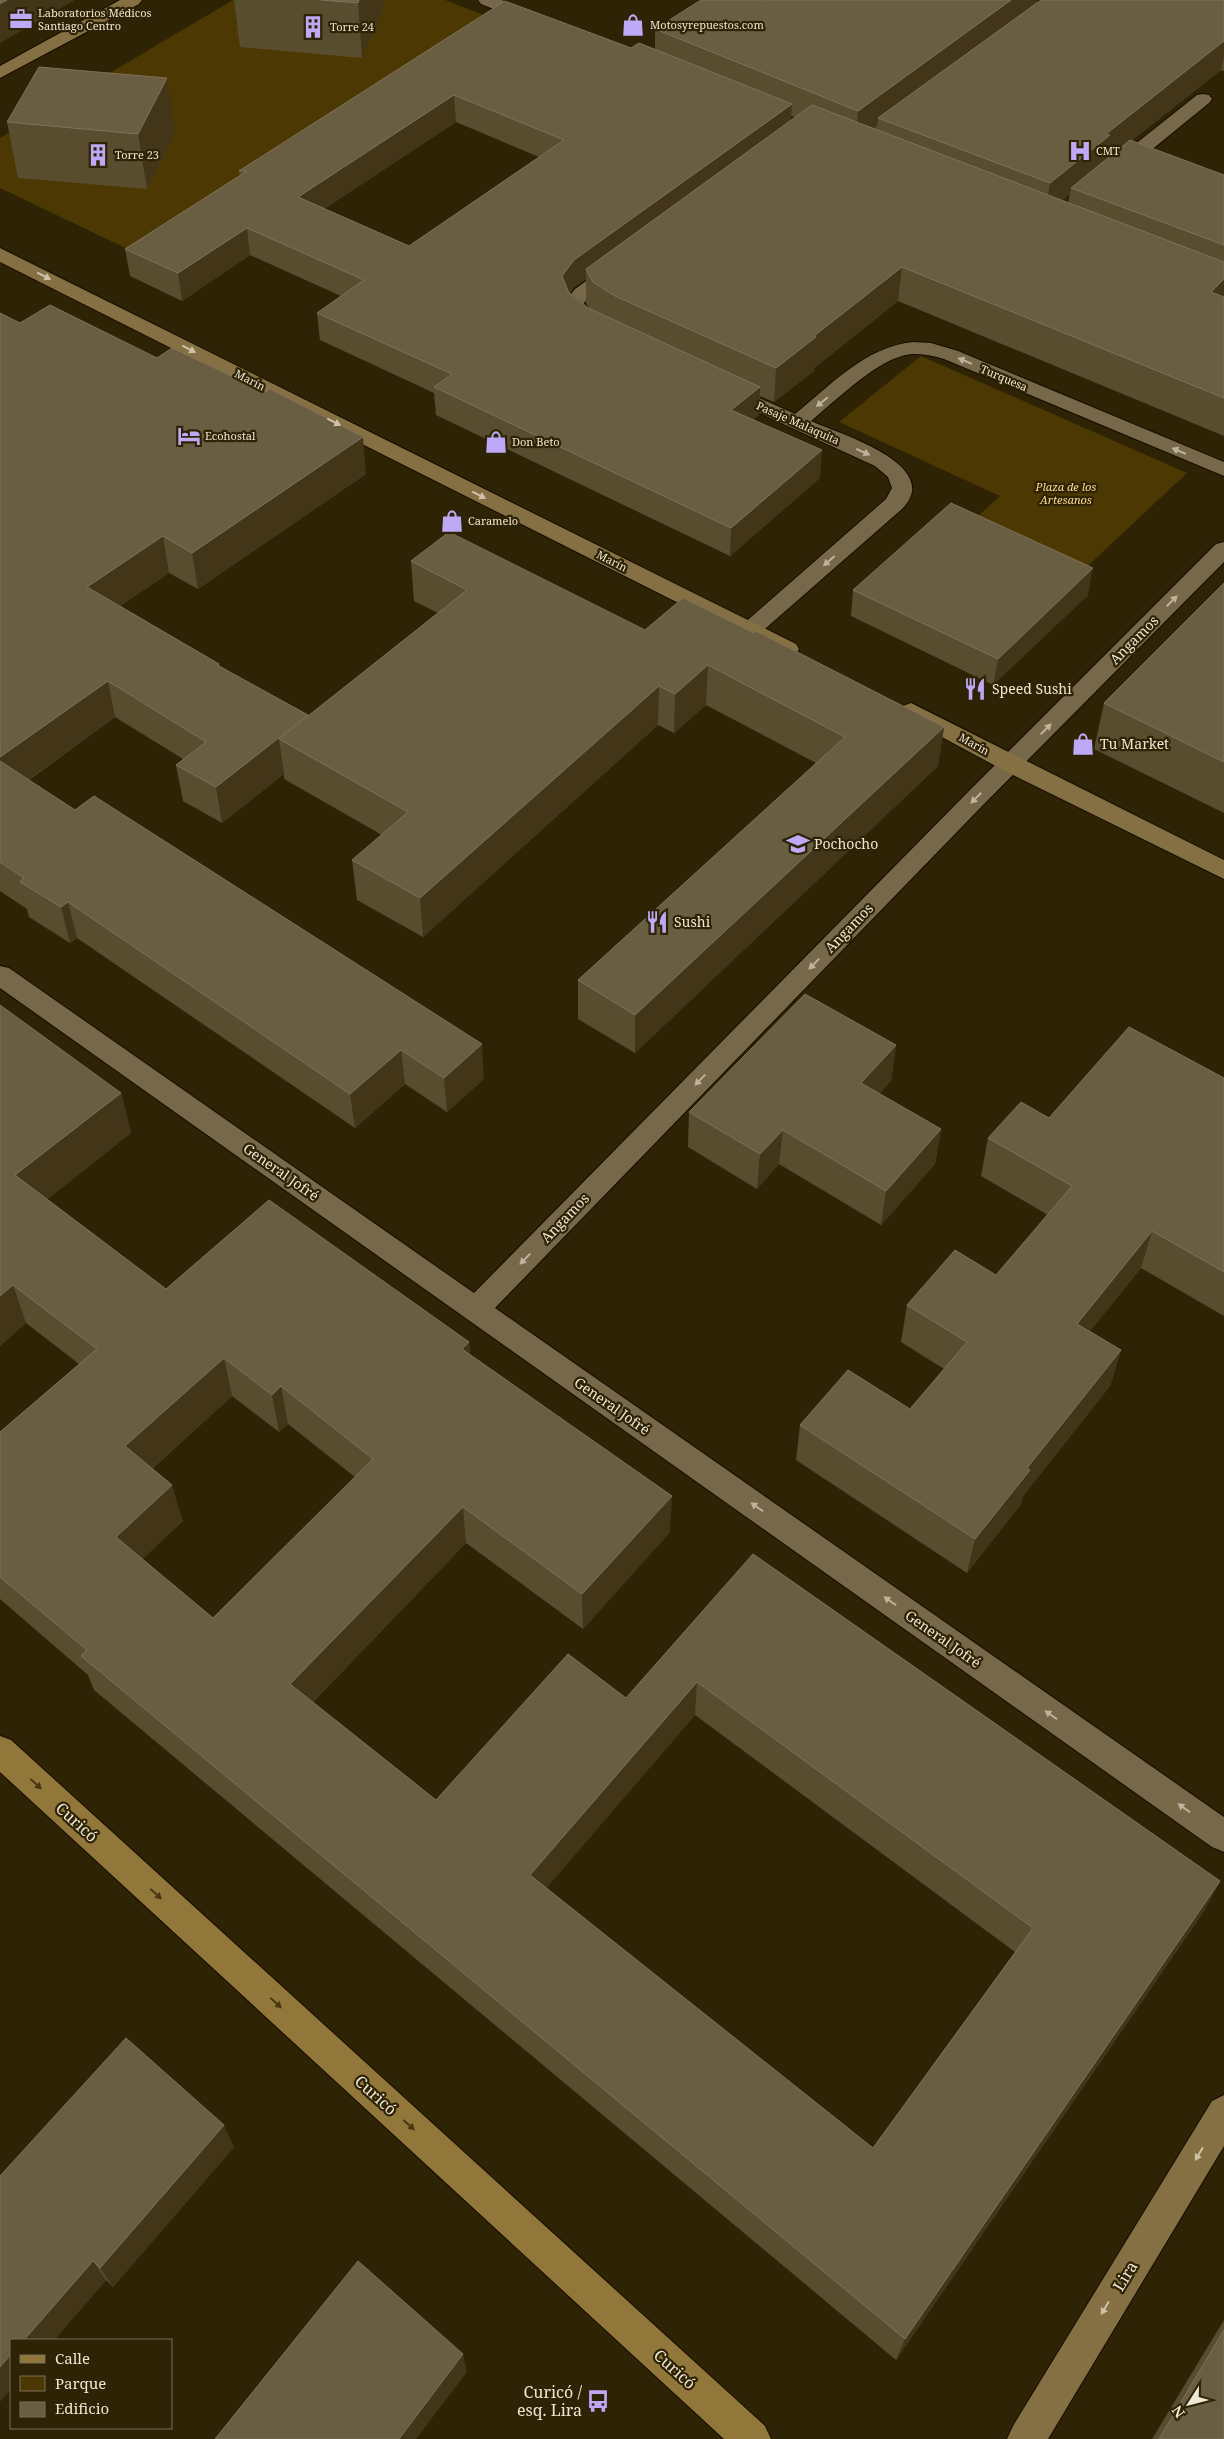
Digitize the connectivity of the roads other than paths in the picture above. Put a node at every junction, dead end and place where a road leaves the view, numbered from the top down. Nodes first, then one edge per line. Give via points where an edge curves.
1 (134, 0) edge
2 (487, 0) edge
3 (551, 26) edge
4 (0, 73) edge
5 (1203, 99) dead end
6 (1103, 179) edge
7 (0, 254) edge
8 (630, 258) edge
9 (607, 336) edge
10 (706, 381) edge
11 (797, 422) junction
12 (1224, 470) edge
13 (1224, 549) edge
14 (750, 630) junction
15 (802, 657) edge
16 (890, 701) edge
17 (1011, 764) junction
18 (1224, 870) edge
19 (0, 974) edge
20 (475, 1310) junction
21 (0, 1752) edge
22 (1224, 1836) edge
23 (1224, 2113) edge
24 (752, 2439) edge
25 (1026, 2439) edge

1 - 4 street
2 - 3 street
5 - 6 street
7 -> 14 street, Marín
8 - 9 street via 582,293 574,303 577,314
10 - 11 street, Pasaje Malaquita
12 -> 11 street, Turquesa via 920,346 891,351 876,359
11 -> 14 street, Pasaje Malaquita via 882,461 898,474 902,493 894,504
17 -> 13 street, Angamos
14 - 15 street, Marín
16 - 17 street, Marín
17 - 18 street, Marín
17 -> 20 street, Angamos
19 - 20 street, General Jofré
22 -> 20 street, General Jofré
21 -> 24 main road, Curicó
23 -> 25 street, Lira

